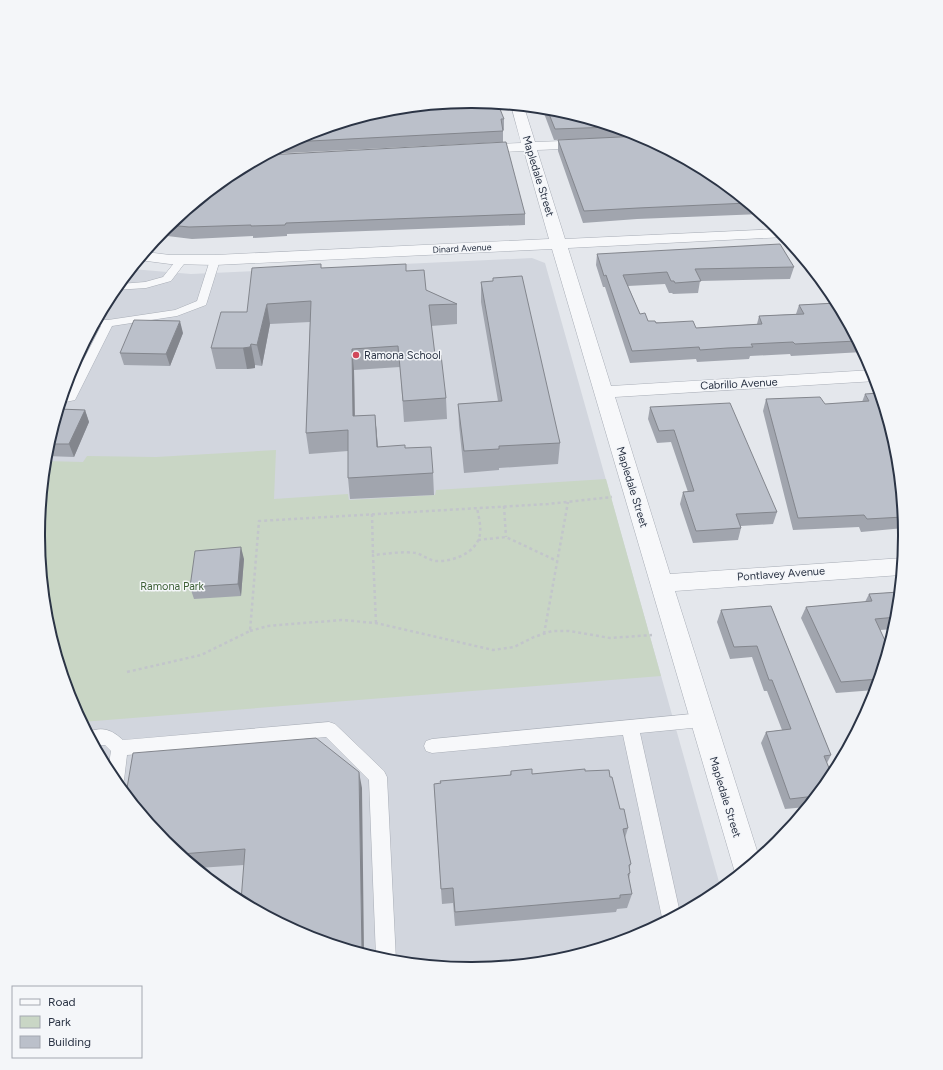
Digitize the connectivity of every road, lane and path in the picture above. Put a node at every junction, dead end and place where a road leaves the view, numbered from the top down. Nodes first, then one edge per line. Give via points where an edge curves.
1 (519, 111) edge
2 (606, 144) edge
3 (529, 146) junction
4 (466, 150) edge
5 (773, 233) edge
6 (559, 244) junction
7 (148, 257) edge
8 (182, 260) junction
9 (215, 260) junction
10 (125, 286) edge
11 (101, 323) edge
12 (108, 323) junction
13 (868, 376) edge
14 (604, 392) junction
15 (68, 397) edge
16 (634, 495) junction
17 (568, 502) junction
18 (504, 506) junction
19 (477, 508) junction
20 (372, 514) junction
21 (506, 537) junction
22 (478, 540) junction
23 (373, 555) junction
24 (557, 561) junction
25 (897, 566) edge
26 (661, 583) junction
27 (376, 623) junction
28 (250, 631) junction
29 (676, 633) junction
30 (544, 634) junction
31 (127, 672) dead end
32 (702, 720) junction
33 (630, 727) junction
34 (96, 737) edge
35 (432, 746) dead end
36 (120, 748) junction
37 (116, 771) edge
38 (745, 862) edge
39 (670, 912) edge
40 (386, 952) edge

1 - 3 street, Mapledale Street
2 - 3 street
3 - 4 street
3 - 6 street, Mapledale Street
5 - 6 street, Dinard Avenue
6 - 9 street, Dinard Avenue
6 - 14 street, Mapledale Street
7 - 8 street, Dinard Avenue
8 - 9 street, Dinard Avenue
8 - 10 lane via 167,279 146,285
9 - 12 lane via 202,303 177,312
11 - 12 lane
12 - 15 lane
13 - 14 street, Cabrillo Avenue
14 - 16 street, Mapledale Street
16 - 17 path
16 - 26 street, Mapledale Street
17 - 18 path
17 - 24 path
18 - 19 path
18 - 21 path
19 - 20 path
19 - 22 path via 480,528
20 - 23 path
20 - 28 path via 259,521
21 - 22 path
21 - 24 path
22 - 23 path via 470,551 458,557 442,560 431,560 416,553
23 - 27 path
24 - 30 path
25 - 26 street, Pontlavey Avenue
26 - 29 street, Mapledale Street
27 - 28 path via 341,620 303,622
27 - 30 path via 493,650 514,647
28 - 31 path via 201,655
29 - 30 path via 622,638 570,631 552,631
29 - 32 street, Mapledale Street
32 - 33 lane
32 - 38 street, Mapledale Street
33 - 35 lane
33 - 39 lane
34 - 36 lane via 108,736
36 - 37 lane
36 - 40 lane via 329,730 378,777

